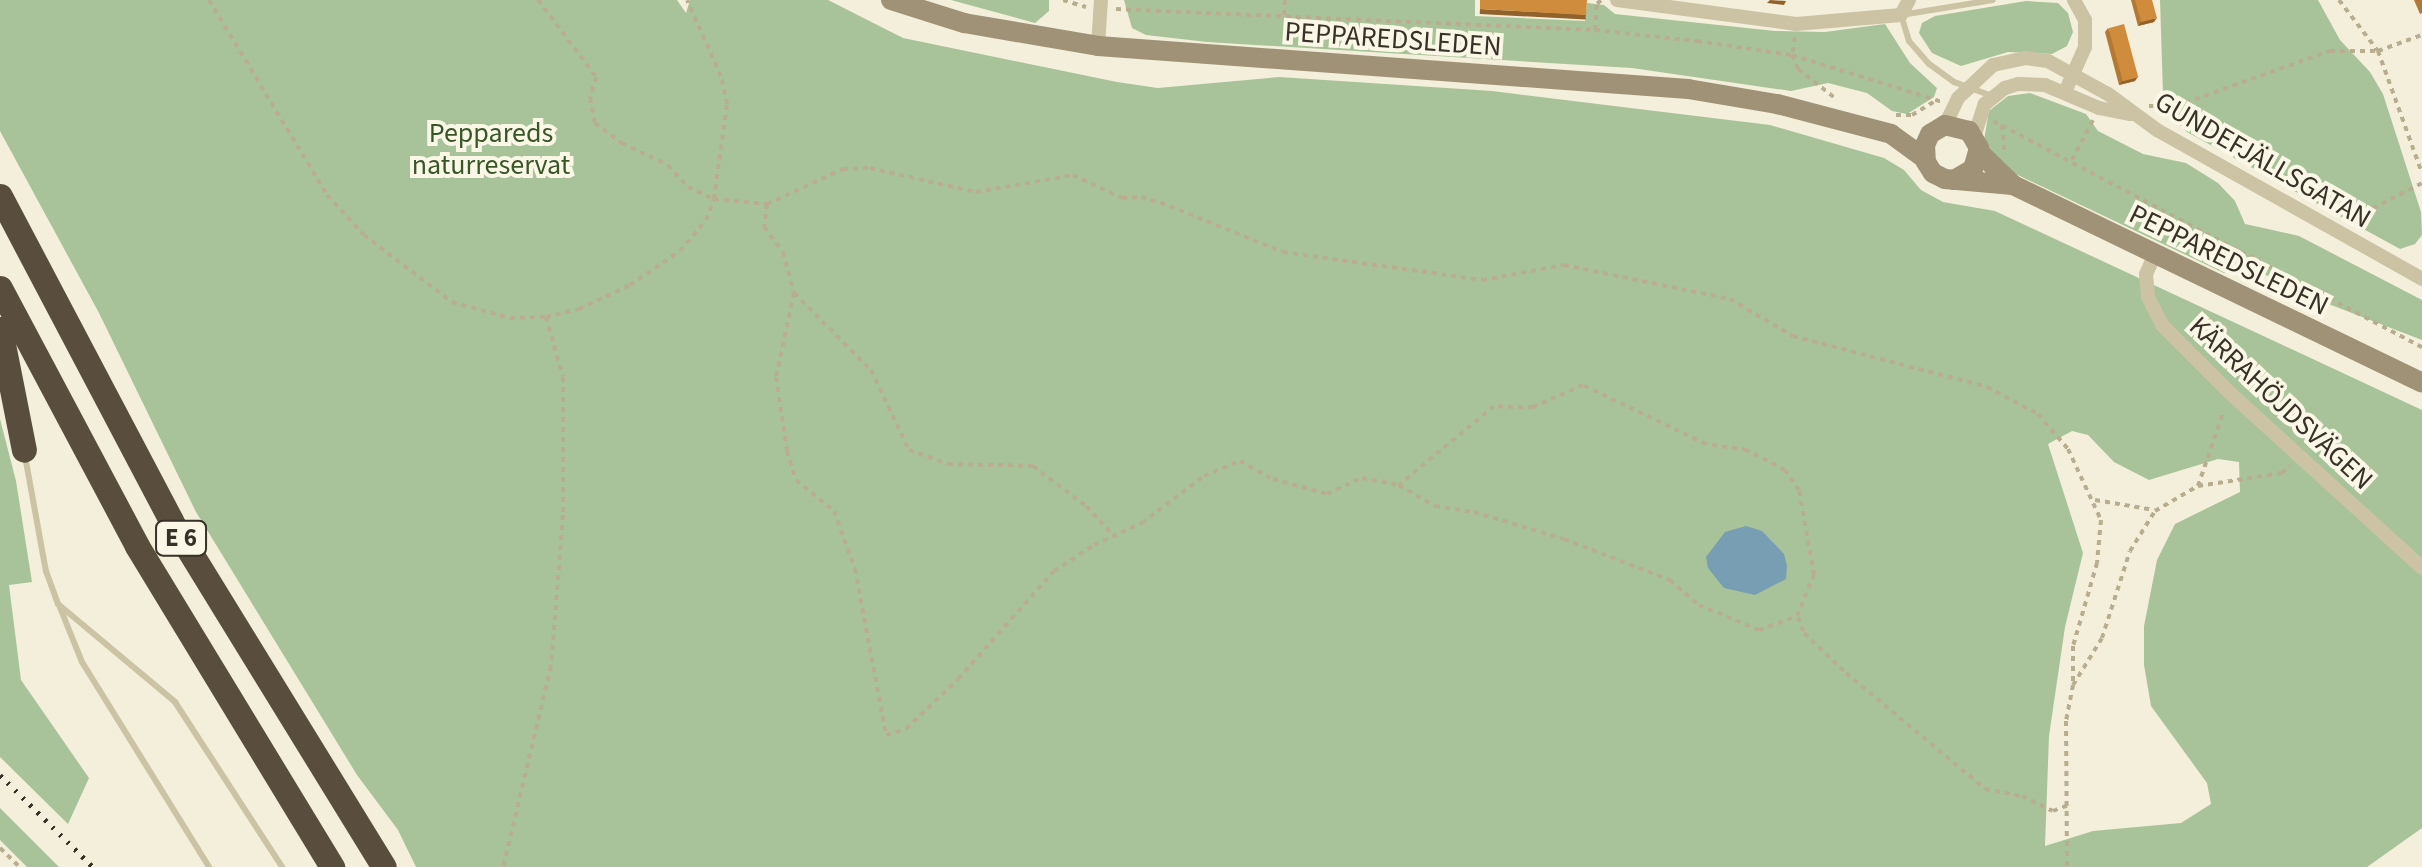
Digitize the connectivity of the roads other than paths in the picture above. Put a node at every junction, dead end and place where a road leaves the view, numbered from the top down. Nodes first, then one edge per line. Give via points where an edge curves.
1 (891, 0) edge
2 (1617, 0) edge
3 (1909, 0) edge
4 (1994, 0) edge
5 (2075, 1) edge
6 (1101, 4) edge
7 (1901, 15) junction
8 (1098, 46) junction
9 (2075, 74) junction
10 (1968, 88) junction
11 (2065, 92) junction
12 (1993, 96) junction
13 (2131, 114) junction
14 (1945, 120) junction
15 (1891, 124) junction
16 (1977, 144) junction
17 (1924, 158) junction
18 (1954, 180) junction
19 (2013, 186) junction
20 (0, 196) edge
21 (2155, 254) junction
22 (2422, 279) edge
23 (0, 288) edge
24 (0, 329) edge
25 (2422, 383) edge
26 (24, 450) joint
27 (2422, 568) edge
28 (58, 604) junction
29 (208, 867) edge
30 (282, 867) edge
31 (332, 867) edge
32 (384, 867) edge

1 - 8 street, PEPPAREDSLEDEN via 964,22
2 - 7 street via 1796,24
3 - 7 street
4 - 7 lane
5 - 9 street via 2086,34
6 - 8 street
7 - 10 lane via 1918,53
8 - 15 street, PEPPAREDSLEDEN via 1688,88
9 - 10 street, GUNDEFJÄLLSGATAN via 2048,62 2008,60
9 - 11 street
9 - 13 street, GUNDEFJÄLLSGATAN
10 - 12 lane
10 - 14 street, GUNDEFJÄLLSGATAN
11 - 12 street, GUNDEFJÄLLSGATAN via 2032,83
11 - 13 street, GUNDEFJÄLLSGATAN
12 - 16 street via 1980,116
13 - 22 street, GUNDEFJÄLLSGATAN
14 - 15 street, PEPPAREDSLEDEN
14 - 16 street via 1962,126
14 - 17 street via 1926,141
15 - 17 street, PEPPAREDSLEDEN
16 - 18 street via 1973,169
16 - 19 street, PEPPAREDSLEDEN
17 - 18 street via 1933,173
18 - 19 street, PEPPAREDSLEDEN
19 - 21 street, PEPPAREDSLEDEN
20 - 32 highway, E 6 via 171,521
21 - 25 street, PEPPAREDSLEDEN
21 - 27 street, KÄRRAHÖJDSVÄGEN via 2146,274 2148,297 2162,325
23 - 31 highway, E 6 via 146,562
24 - 26 highway
26 - 28 lane
28 - 29 lane via 82,662
28 - 30 lane via 175,702

